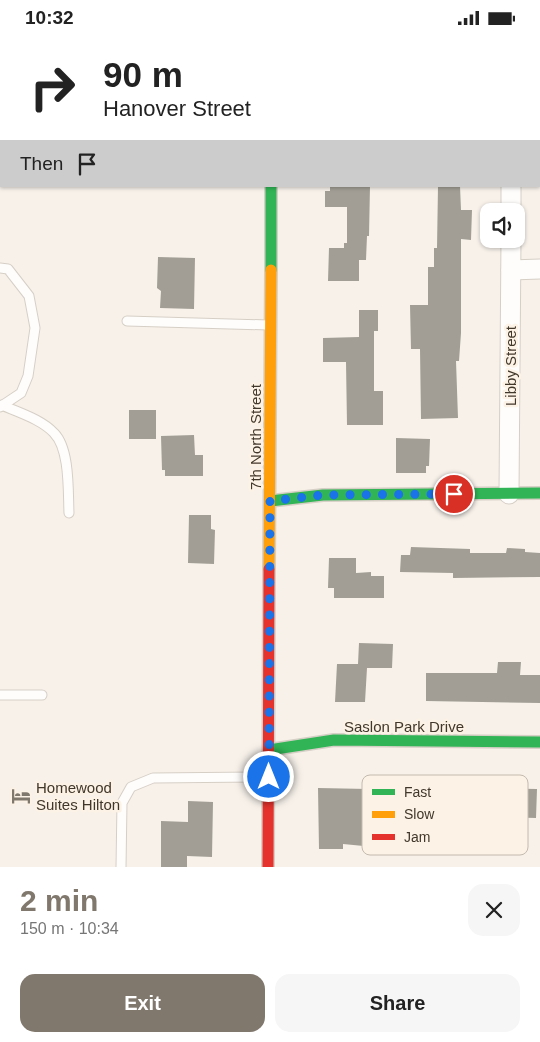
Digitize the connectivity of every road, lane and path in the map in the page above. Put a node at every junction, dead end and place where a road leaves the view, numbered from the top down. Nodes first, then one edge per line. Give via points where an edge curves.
1 (271, 187) edge
2 (511, 187) edge
3 (511, 203) edge
4 (511, 248) edge
5 (0, 268) edge
6 (540, 269) edge
7 (511, 270) junction
8 (127, 321) dead end
9 (271, 325) junction
10 (1, 406) edge
11 (540, 493) edge
12 (510, 494) junction
13 (270, 501) junction
14 (69, 513) dead end
15 (0, 695) edge
16 (42, 695) dead end
17 (540, 742) edge
18 (269, 750) junction
19 (269, 777) junction
20 (121, 867) edge
21 (268, 867) edge

1 - 9 street, 7th North Street
2 - 3 street
4 - 7 street, Libby Street
5 - 10 lane via 8,269 29,295 35,328 28,376 21,393
6 - 7 street
7 - 12 street, Libby Street
8 - 9 lane
9 - 13 street, 7th North Street
10 - 14 lane via 39,422 60,442 66,463
11 - 12 street
12 - 13 street via 323,495
13 - 18 street, 7th North Street
15 - 16 lane
17 - 18 street, Saslon Park Drive via 334,741
18 - 19 street, 7th North Street
19 - 20 lane via 153,779 131,787 122,803
19 - 21 street, 7th North Street

